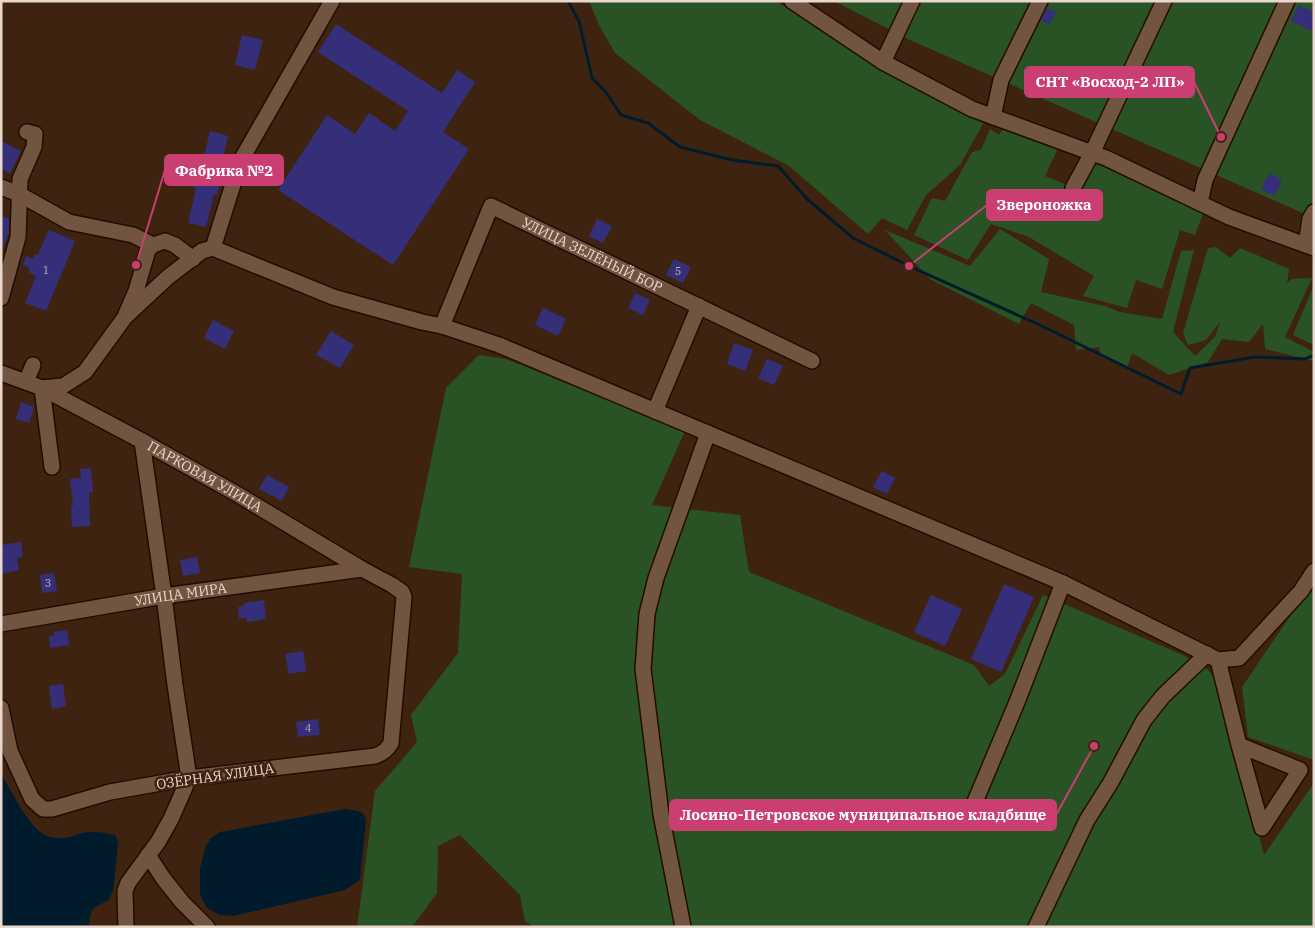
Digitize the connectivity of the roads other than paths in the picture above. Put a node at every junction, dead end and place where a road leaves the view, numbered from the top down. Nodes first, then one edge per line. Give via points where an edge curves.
1 (332, 1) edge
2 (792, 1) edge
3 (912, 1) edge
4 (1040, 1) edge
5 (1164, 1) edge
6 (1287, 1) edge
7 (883, 62) junction
8 (993, 117) junction
9 (27, 132) dead end
10 (1092, 153) junction
11 (1, 187) edge
12 (1073, 188) dead end
13 (19, 194) junction
14 (1200, 203) junction
15 (1314, 212) edge
16 (153, 245) junction
17 (1310, 247) edge
18 (213, 248) junction
19 (193, 259) junction
20 (1, 298) edge
21 (699, 306) junction
22 (125, 317) junction
23 (442, 326) junction
24 (812, 361) dead end
25 (33, 365) dead end
26 (1, 373) edge
27 (26, 382) junction
28 (42, 388) junction
29 (655, 411) junction
30 (708, 433) junction
31 (142, 441) junction
32 (52, 467) dead end
33 (362, 569) junction
34 (1314, 571) edge
35 (1063, 583) junction
36 (164, 596) junction
37 (1, 624) edge
38 (1212, 657) junction
39 (1, 708) edge
40 (1239, 745) junction
41 (387, 750) joint
42 (189, 778) junction
43 (969, 816) dead end
44 (148, 855) junction
45 (126, 927) edge
46 (207, 927) edge
47 (683, 927) edge
48 (1036, 927) edge

1 - 18 street via 240,162
2 - 7 street
3 - 7 street
4 - 8 street via 1002,80
5 - 10 street
6 - 14 street via 1206,180
7 - 8 street
8 - 10 street
9 - 13 street via 35,134 34,147 20,179
10 - 12 street
10 - 14 street
11 - 13 street
13 - 16 street via 69,222 133,235
13 - 20 street via 18,237
14 - 17 street
15 - 17 street via 1310,219
16 - 19 street via 165,241 176,245
16 - 22 street via 148,250
18 - 19 street via 202,251
18 - 23 street via 333,297
19 - 22 street via 168,277
21 - 23 street, УЛИЦА ЗЕЛЁНЫЙ БОР via 491,206
21 - 24 street, УЛИЦА ЗЕЛЁНЫЙ БОР
21 - 29 street
22 - 28 street via 85,372 63,386
23 - 29 street via 499,345
25 - 27 street
26 - 27 street, ПАРКОВАЯ УЛИЦА
27 - 28 street, ПАРКОВАЯ УЛИЦА
28 - 31 street, ПАРКОВАЯ УЛИЦА
28 - 32 street
29 - 30 street
30 - 35 street
30 - 47 street via 656,578 648,614 643,669 661,814
31 - 33 street, ПАРКОВАЯ УЛИЦА
31 - 36 street
33 - 36 street, УЛИЦА МИРА
33 - 41 street, ПАРКОВАЯ УЛИЦА via 402,592 404,597 391,742
34 - 38 street via 1301,591 1239,658
35 - 38 street
35 - 43 street
36 - 37 street, УЛИЦА МИРА
36 - 42 street
38 - 40 street
38 - 48 street via 1163,696 1144,720 1087,820
39 - 42 street, ОЗЁРНАЯ УЛИЦА via 10,751 32,799 43,809 52,810 110,792
40 - 40 street via 1260,819 1262,828 1300,770
41 - 42 street, ОЗЁРНАЯ УЛИЦА via 375,756
42 - 44 street via 171,818
44 - 45 street via 125,891
44 - 46 street via 182,902

